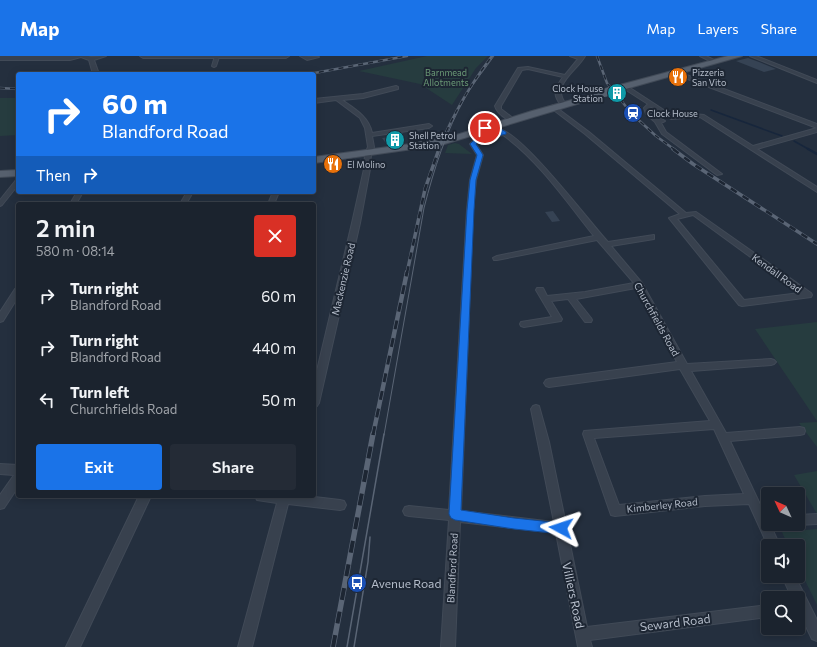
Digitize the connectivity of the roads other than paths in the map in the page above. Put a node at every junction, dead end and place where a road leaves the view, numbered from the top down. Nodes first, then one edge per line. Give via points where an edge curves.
1 (79, 56) edge
2 (83, 56) edge
3 (103, 56) edge
4 (143, 56) edge
5 (153, 56) edge
6 (286, 56) edge
7 (302, 56) edge
8 (572, 56) edge
9 (702, 56) edge
10 (738, 56) edge
11 (752, 56) edge
12 (217, 57) edge
13 (250, 57) edge
14 (317, 57) dead end
15 (582, 57) edge
16 (0, 58) edge
17 (710, 58) edge
18 (91, 59) junction
19 (214, 66) dead end
20 (96, 72) edge
21 (674, 72) junction
22 (565, 76) junction
23 (817, 82) edge
24 (396, 88) dead end
25 (625, 88) junction
26 (338, 98) junction
27 (316, 101) edge
28 (563, 104) junction
29 (651, 104) junction
30 (554, 107) junction
31 (673, 118) junction
32 (512, 120) junction
33 (657, 121) junction
34 (429, 126) dead end
35 (493, 126) junction
36 (817, 126) edge
37 (817, 130) edge
38 (504, 133) junction
39 (369, 134) junction
40 (752, 148) junction
41 (368, 154) junction
42 (316, 160) edge
43 (16, 173) edge
44 (0, 174) edge
45 (719, 174) dead end
46 (16, 184) edge
47 (817, 190) edge
48 (0, 204) edge
49 (685, 215) junction
50 (651, 236) dead end
51 (599, 237) junction
52 (606, 245) junction
53 (498, 258) dead end
54 (639, 285) junction
55 (540, 290) dead end
56 (16, 294) edge
57 (808, 295) junction
58 (570, 296) junction
59 (545, 299) junction
60 (817, 299) edge
61 (0, 319) edge
62 (588, 320) dead end
63 (524, 324) dead end
64 (771, 362) dead end
65 (684, 366) junction
66 (549, 383) dead end
67 (317, 385) edge
68 (536, 409) dead end
69 (717, 425) junction
70 (800, 431) dead end
71 (722, 437) junction
72 (0, 469) edge
73 (16, 470) edge
74 (16, 481) edge
75 (144, 498) edge
76 (284, 498) edge
77 (290, 498) edge
78 (752, 499) junction
79 (0, 504) edge
80 (340, 506) dead end
81 (409, 511) dead end
82 (455, 514) junction
83 (761, 514) edge
84 (817, 519) edge
85 (805, 520) edge
86 (561, 528) junction
87 (761, 612) edge
88 (805, 615) edge
89 (582, 634) junction
90 (817, 634) edge
91 (73, 647) edge
92 (246, 647) edge
93 (448, 647) edge
94 (586, 647) edge

1 - 16 street
2 - 18 street
3 - 18 street
4 - 5 street
5 - 12 street
6 - 13 street
7 - 14 street via 307,59
8 - 15 street
9 - 17 street
10 - 17 main road
11 - 23 street
12 - 13 street
12 - 19 street
15 - 22 street
17 - 21 main road
18 - 20 street
21 - 25 main road
21 - 36 street
22 - 28 street via 558,97
22 - 32 street via 520,68 498,106 502,113
24 - 26 street
25 - 28 main road, bridge
25 - 29 street
26 - 27 street
26 - 39 street via 362,118
28 - 30 main road
29 - 31 street
29 - 33 street via 647,108 648,112
30 - 32 main road
30 - 49 street
31 - 33 street
31 - 40 street via 700,116
32 - 35 main road
33 - 45 street via 664,133
34 - 39 street
35 - 38 street, Churchfields Road
35 - 41 main road via 433,145
37 - 40 street
38 - 51 street, Churchfields Road via 549,175
38 - 82 street, Blandford Road via 477,140 473,144 480,155 473,180 470,210
39 - 41 street, Mackenzie Road via 371,147
40 - 47 street
41 - 42 main road
41 - 67 street, Mackenzie Road via 356,223
43 - 44 main road
46 - 48 street
49 - 57 street, Kendall Road via 694,213
49 - 57 street, Kendall Road via 672,218 742,302
50 - 52 street
51 - 52 street, Churchfields Road
51 - 53 street
52 - 54 street, Churchfields Road
54 - 58 street
54 - 65 street, Churchfields Road
55 - 59 street
56 - 61 street
57 - 60 street
58 - 59 street
58 - 62 street
59 - 63 street via 558,320
64 - 65 street
65 - 66 street
65 - 69 street, Churchfields Road
68 - 86 street, Villiers Road
69 - 71 street, Churchfields Road
69 - 78 street, Kimberley Road via 588,434 615,511 705,500
70 - 71 street
71 - 78 street, Churchfields Road
72 - 73 street
74 - 79 street
75 - 91 street
76 - 92 street
77 - 80 street
78 - 83 street, Churchfields Road
81 - 82 street
82 - 86 street via 514,524
82 - 93 street, Blandford Road
84 - 85 street
86 - 89 street, Villiers Road
87 - 89 street, Seward Road
88 - 90 street
89 - 94 street, Villiers Road

